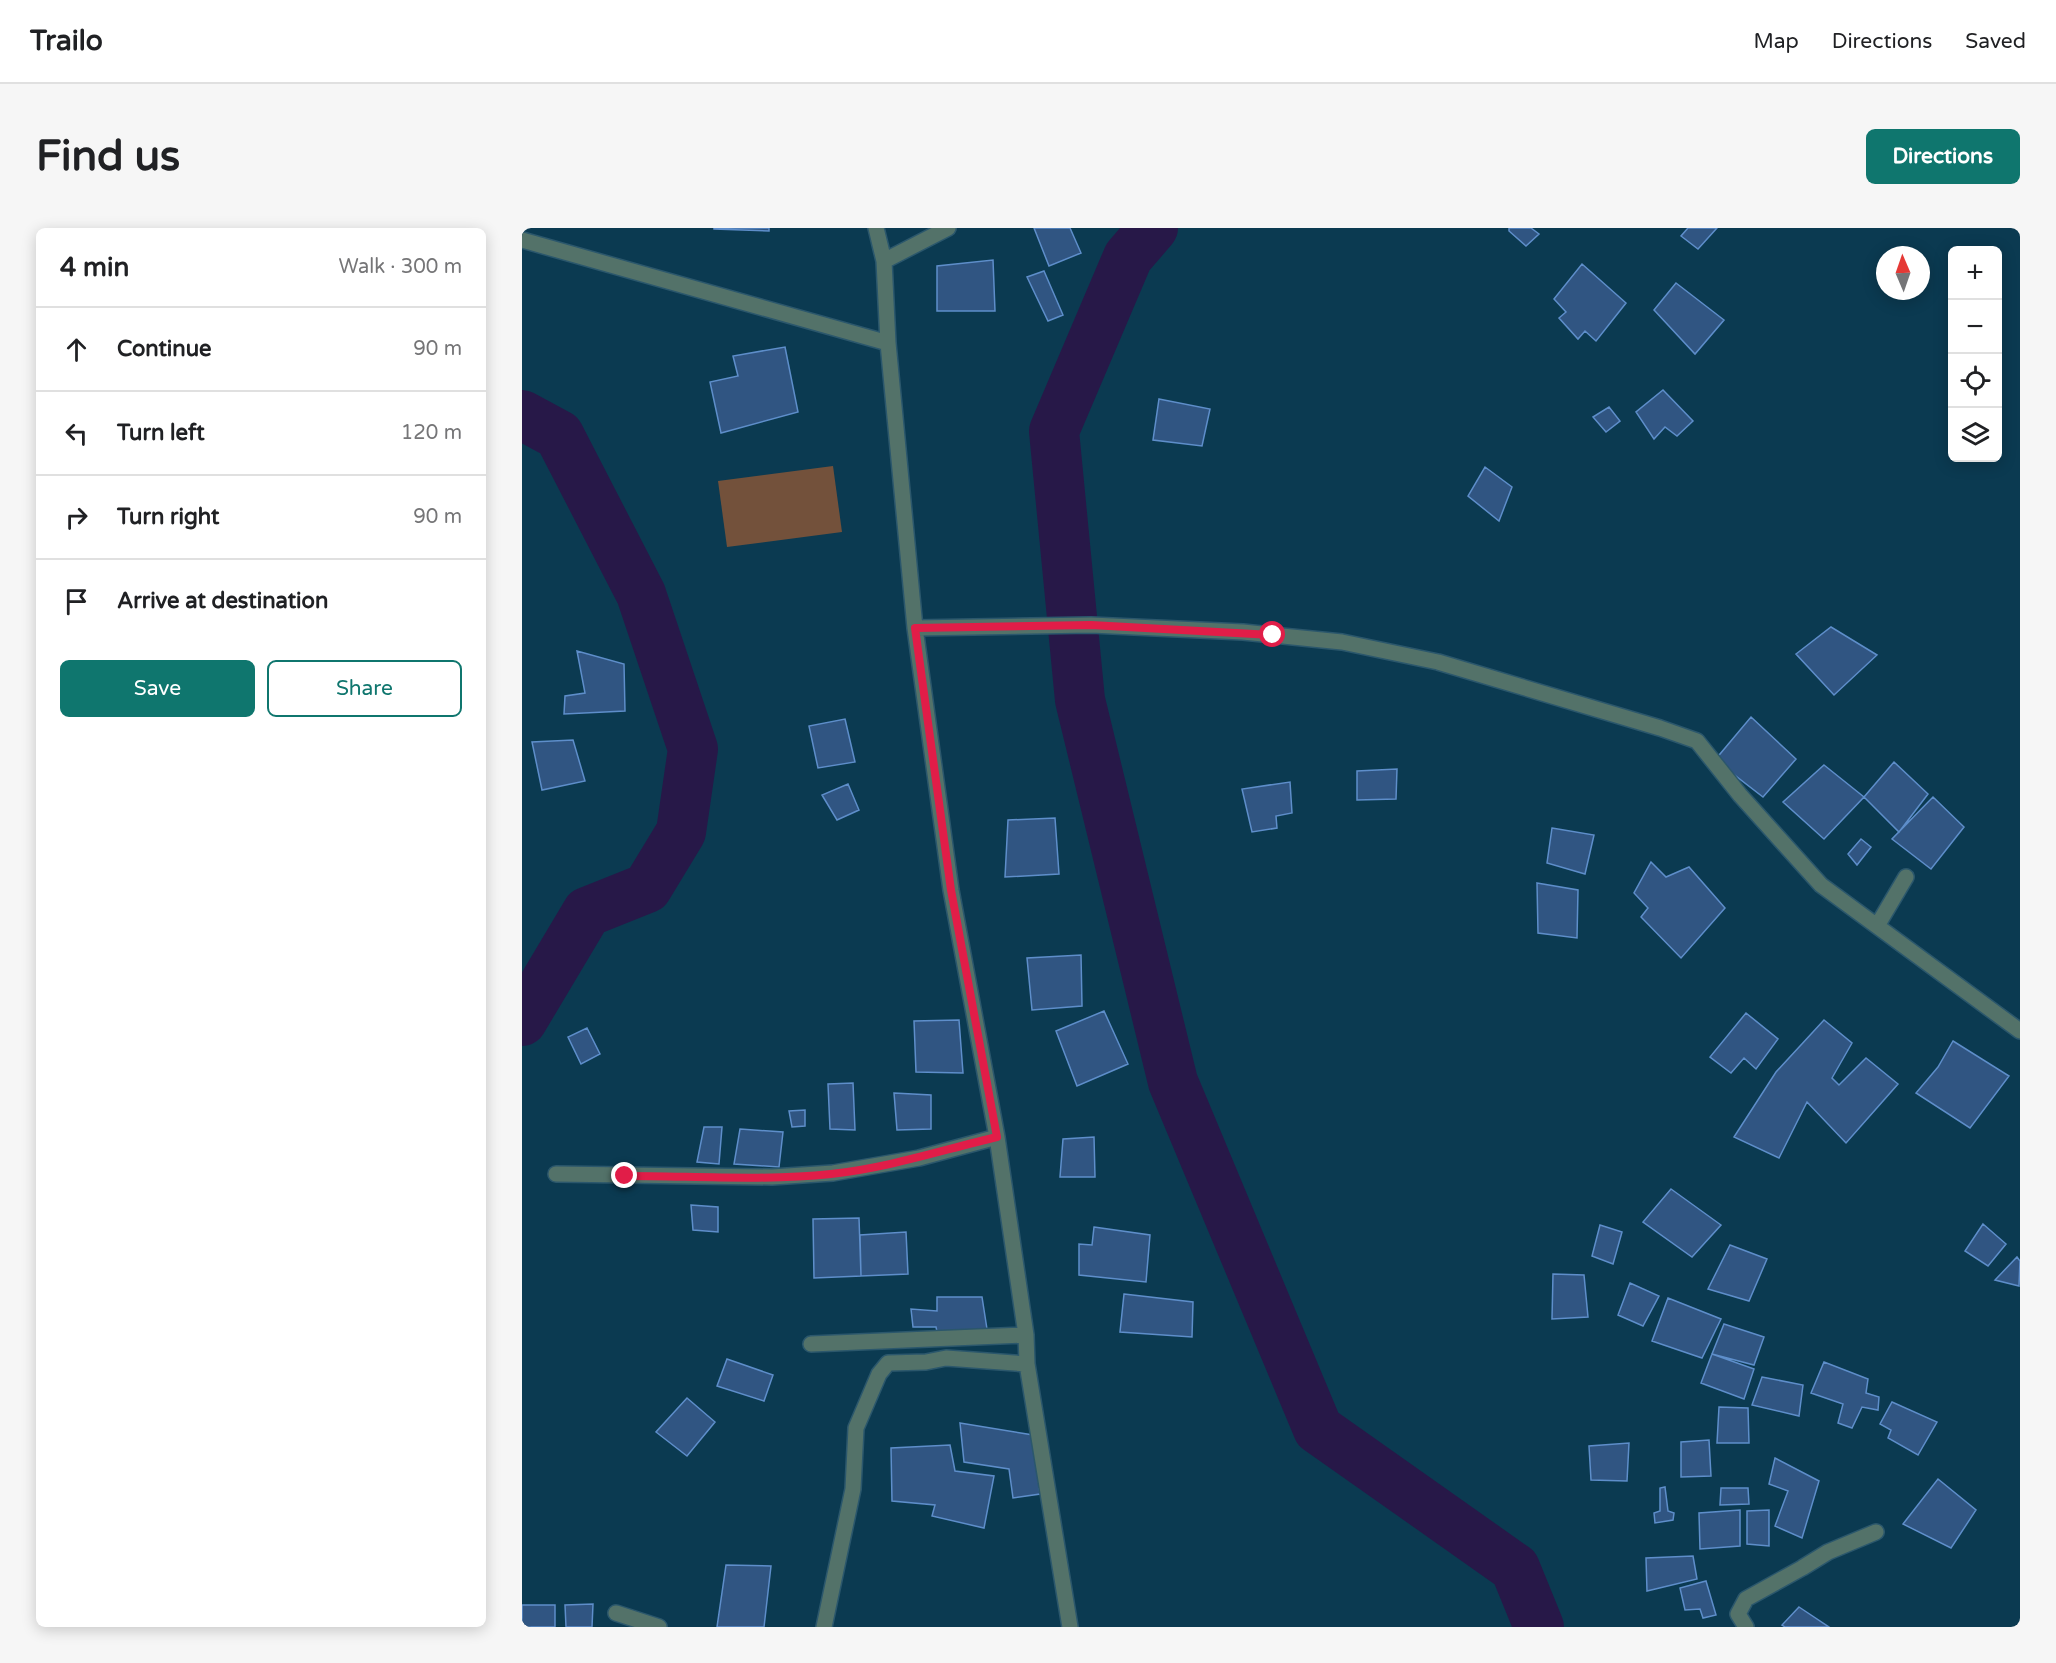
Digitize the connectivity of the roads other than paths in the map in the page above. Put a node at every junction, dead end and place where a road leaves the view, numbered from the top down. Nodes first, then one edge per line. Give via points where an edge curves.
1 (876, 228) edge
2 (948, 228) edge
3 (522, 240) edge
4 (884, 261) junction
5 (888, 343) junction
6 (915, 628) junction
7 (1906, 877) dead end
8 (1877, 926) junction
9 (2020, 1031) edge
10 (997, 1137) junction
11 (556, 1174) dead end
12 (1026, 1335) junction
13 (811, 1344) dead end
14 (1027, 1364) junction
15 (1876, 1532) dead end
16 (616, 1612) dead end
17 (659, 1627) edge
18 (824, 1627) edge
19 (1070, 1627) edge
20 (1746, 1627) edge

1 - 4 street
2 - 4 street
3 - 5 street
4 - 5 street
5 - 6 street
6 - 8 street via 1091,625 1243,632 1342,642 1438,662 1659,728 1697,741 1821,885
6 - 10 street via 951,890
7 - 8 street
8 - 9 street
10 - 11 street via 919,1158 833,1173 762,1177
10 - 12 street
12 - 13 street
12 - 14 street
14 - 18 street via 946,1358 888,1363 879,1374 856,1428 853,1490
14 - 19 street
15 - 20 street via 1828,1552 1746,1599 1738,1614
16 - 17 street

